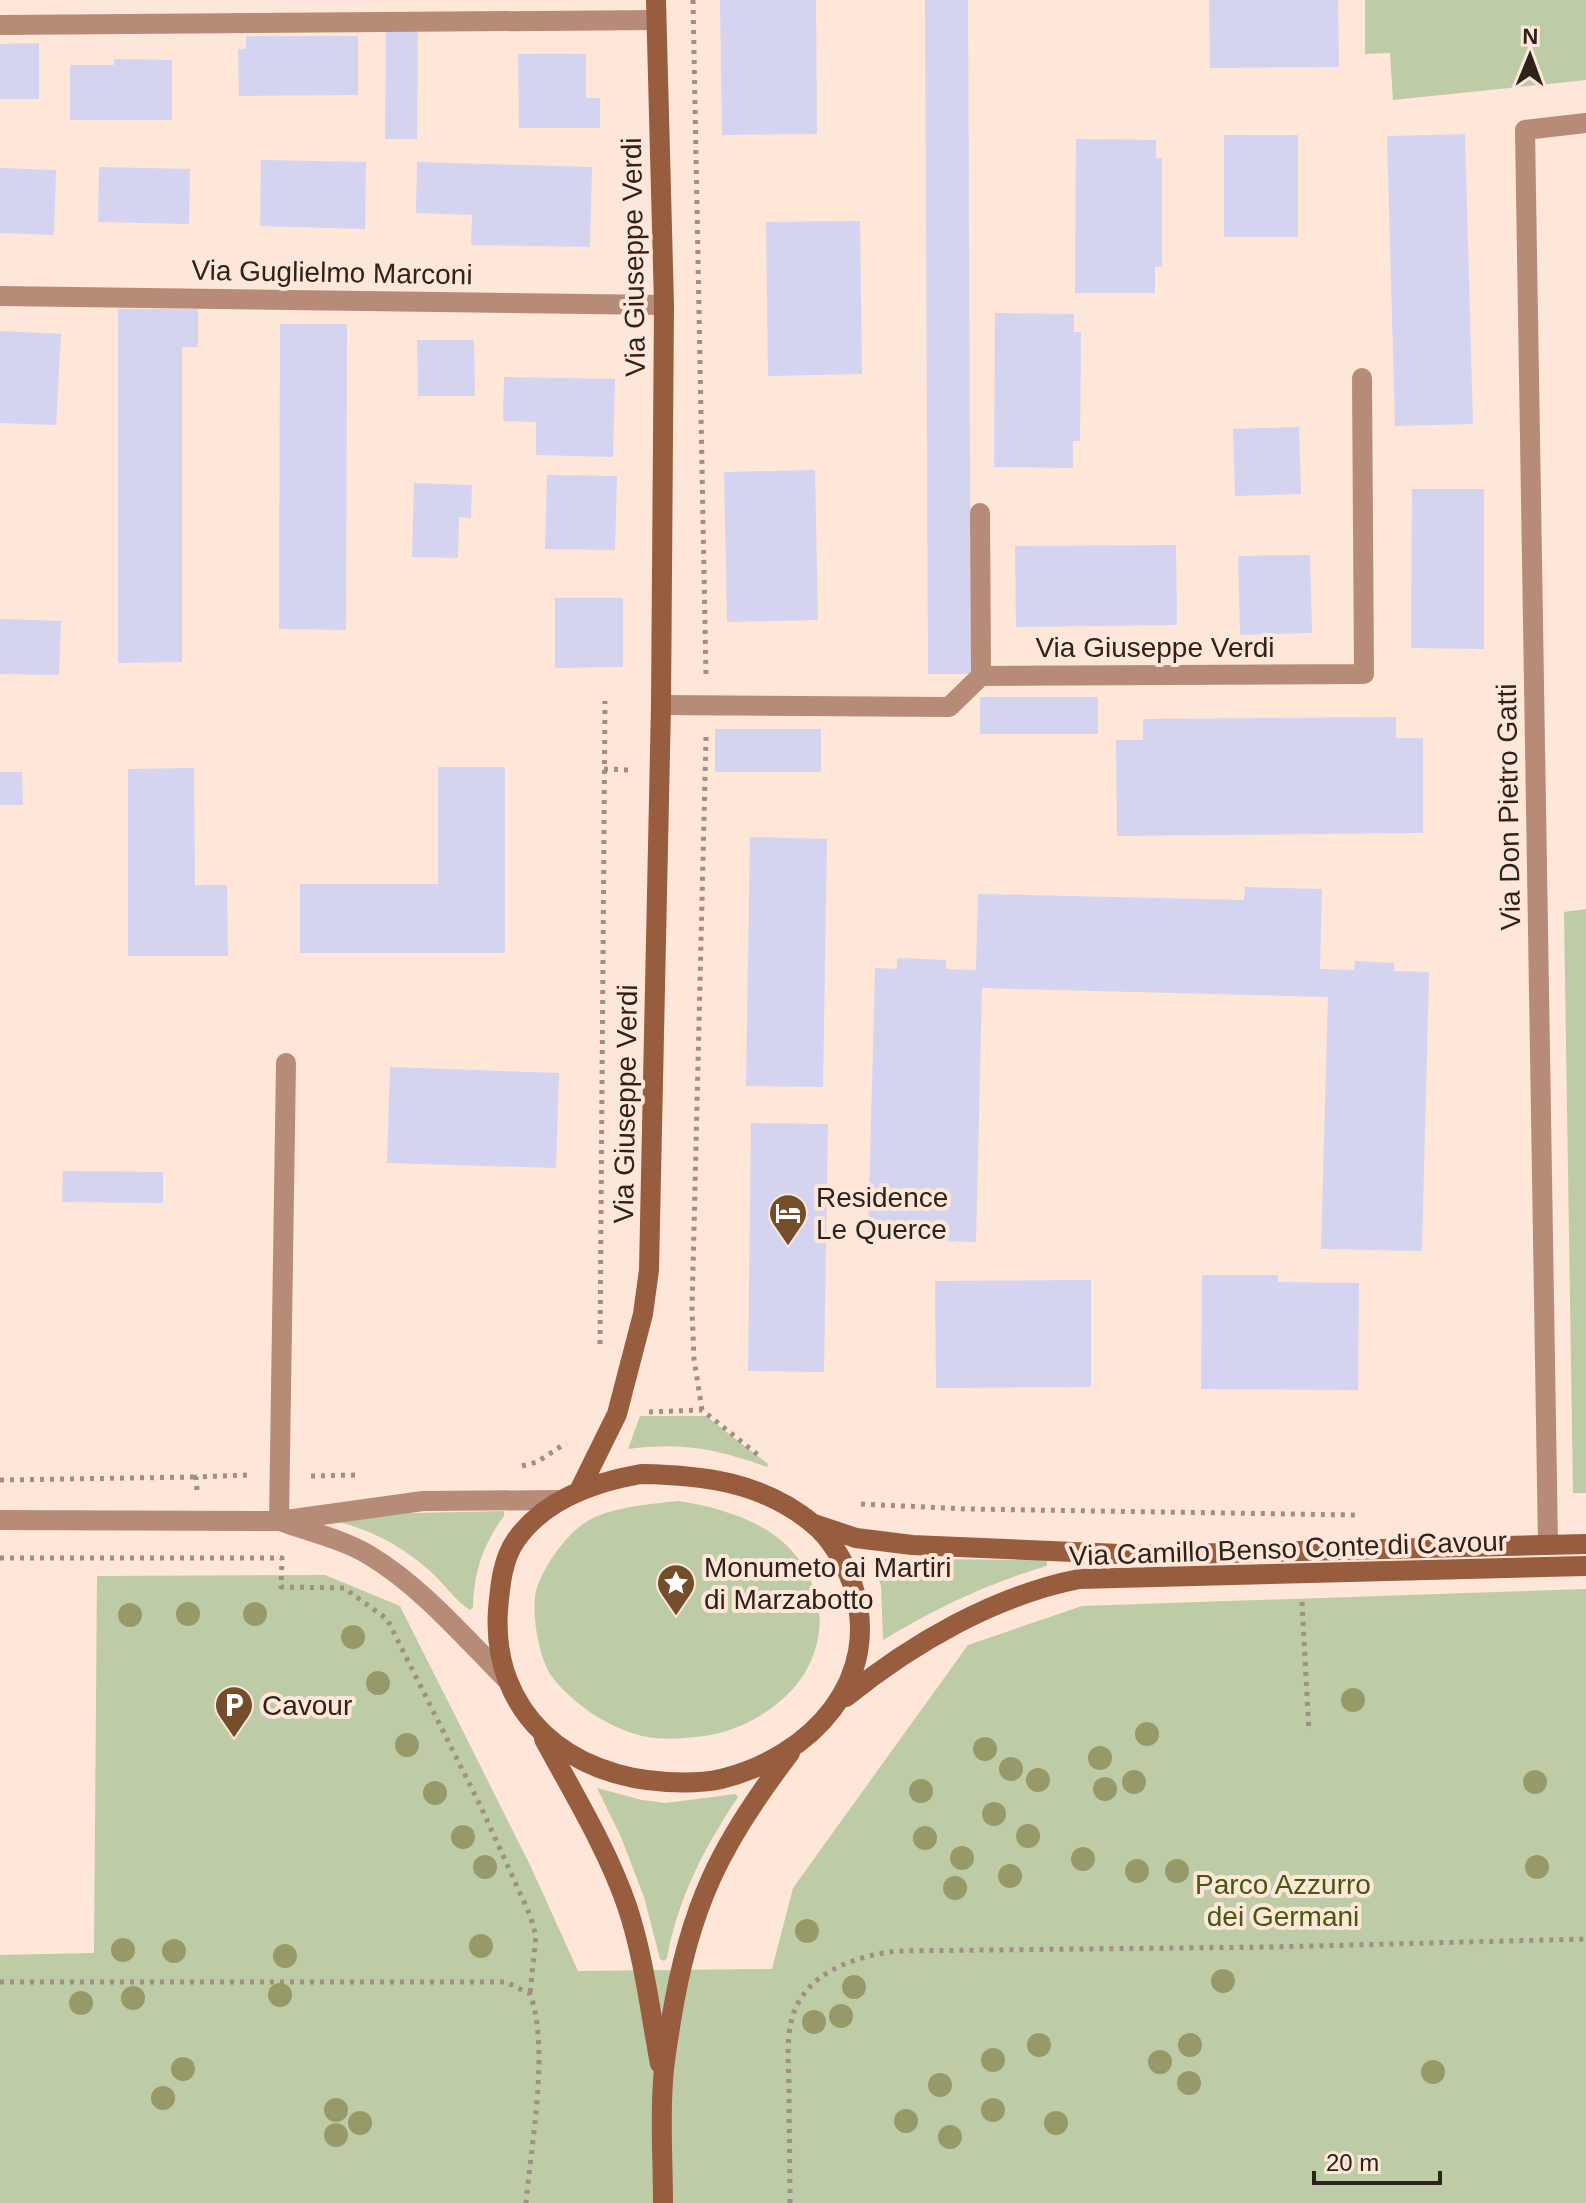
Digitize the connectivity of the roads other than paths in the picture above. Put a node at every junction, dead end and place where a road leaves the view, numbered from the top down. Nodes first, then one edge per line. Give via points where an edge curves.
1 (656, 10) edge
2 (0, 25) edge
3 (1586, 123) edge
4 (0, 296) edge
5 (664, 305) junction
6 (1362, 378) dead end
7 (980, 513) dead end
8 (981, 676) junction
9 (661, 705) junction
10 (286, 1063) dead end
11 (570, 1496) junction
12 (0, 1520) edge
13 (279, 1521) junction
14 (814, 1524) junction
15 (1586, 1544) edge
16 (1548, 1545) junction
17 (1586, 1566) edge
18 (507, 1680) junction
19 (834, 1707) junction
20 (538, 1727) junction
21 (797, 1744) junction
22 (663, 2080) junction
23 (663, 2203) edge

1 - 2 street
1 - 5 street, Via Giuseppe Verdi
3 - 16 street, Via Don Pietro Gatti via 1525,130
4 - 5 street, Via Guglielmo Marconi
5 - 9 street, Via Giuseppe Verdi
6 - 8 street, Via Giuseppe Verdi via 1364,674
7 - 8 street
8 - 9 street via 949,707
9 - 11 street, Via Giuseppe Verdi via 649,1270 617,1414
10 - 13 street
11 - 13 street via 423,1501
11 - 14 street via 641,1474 690,1475 742,1484
11 - 18 street via 530,1524 508,1555 498,1620
12 - 13 street
13 - 18 street via 346,1544 385,1566
14 - 16 street, Via Camillo Benso Conte di Cavour via 856,1538 912,1545 1143,1555
14 - 19 street via 841,1559 859,1611 853,1675
15 - 16 street, Via Camillo Benso Conte di Cavour
17 - 19 street, Via Camillo Benso Conte di Cavour via 1079,1579 1024,1594 953,1627 892,1663
18 - 20 street via 522,1711
19 - 21 street
20 - 21 street via 586,1765 650,1781 721,1779
20 - 22 street via 627,1904
21 - 22 street via 755,1798 704,1891 680,1967
22 - 23 street

